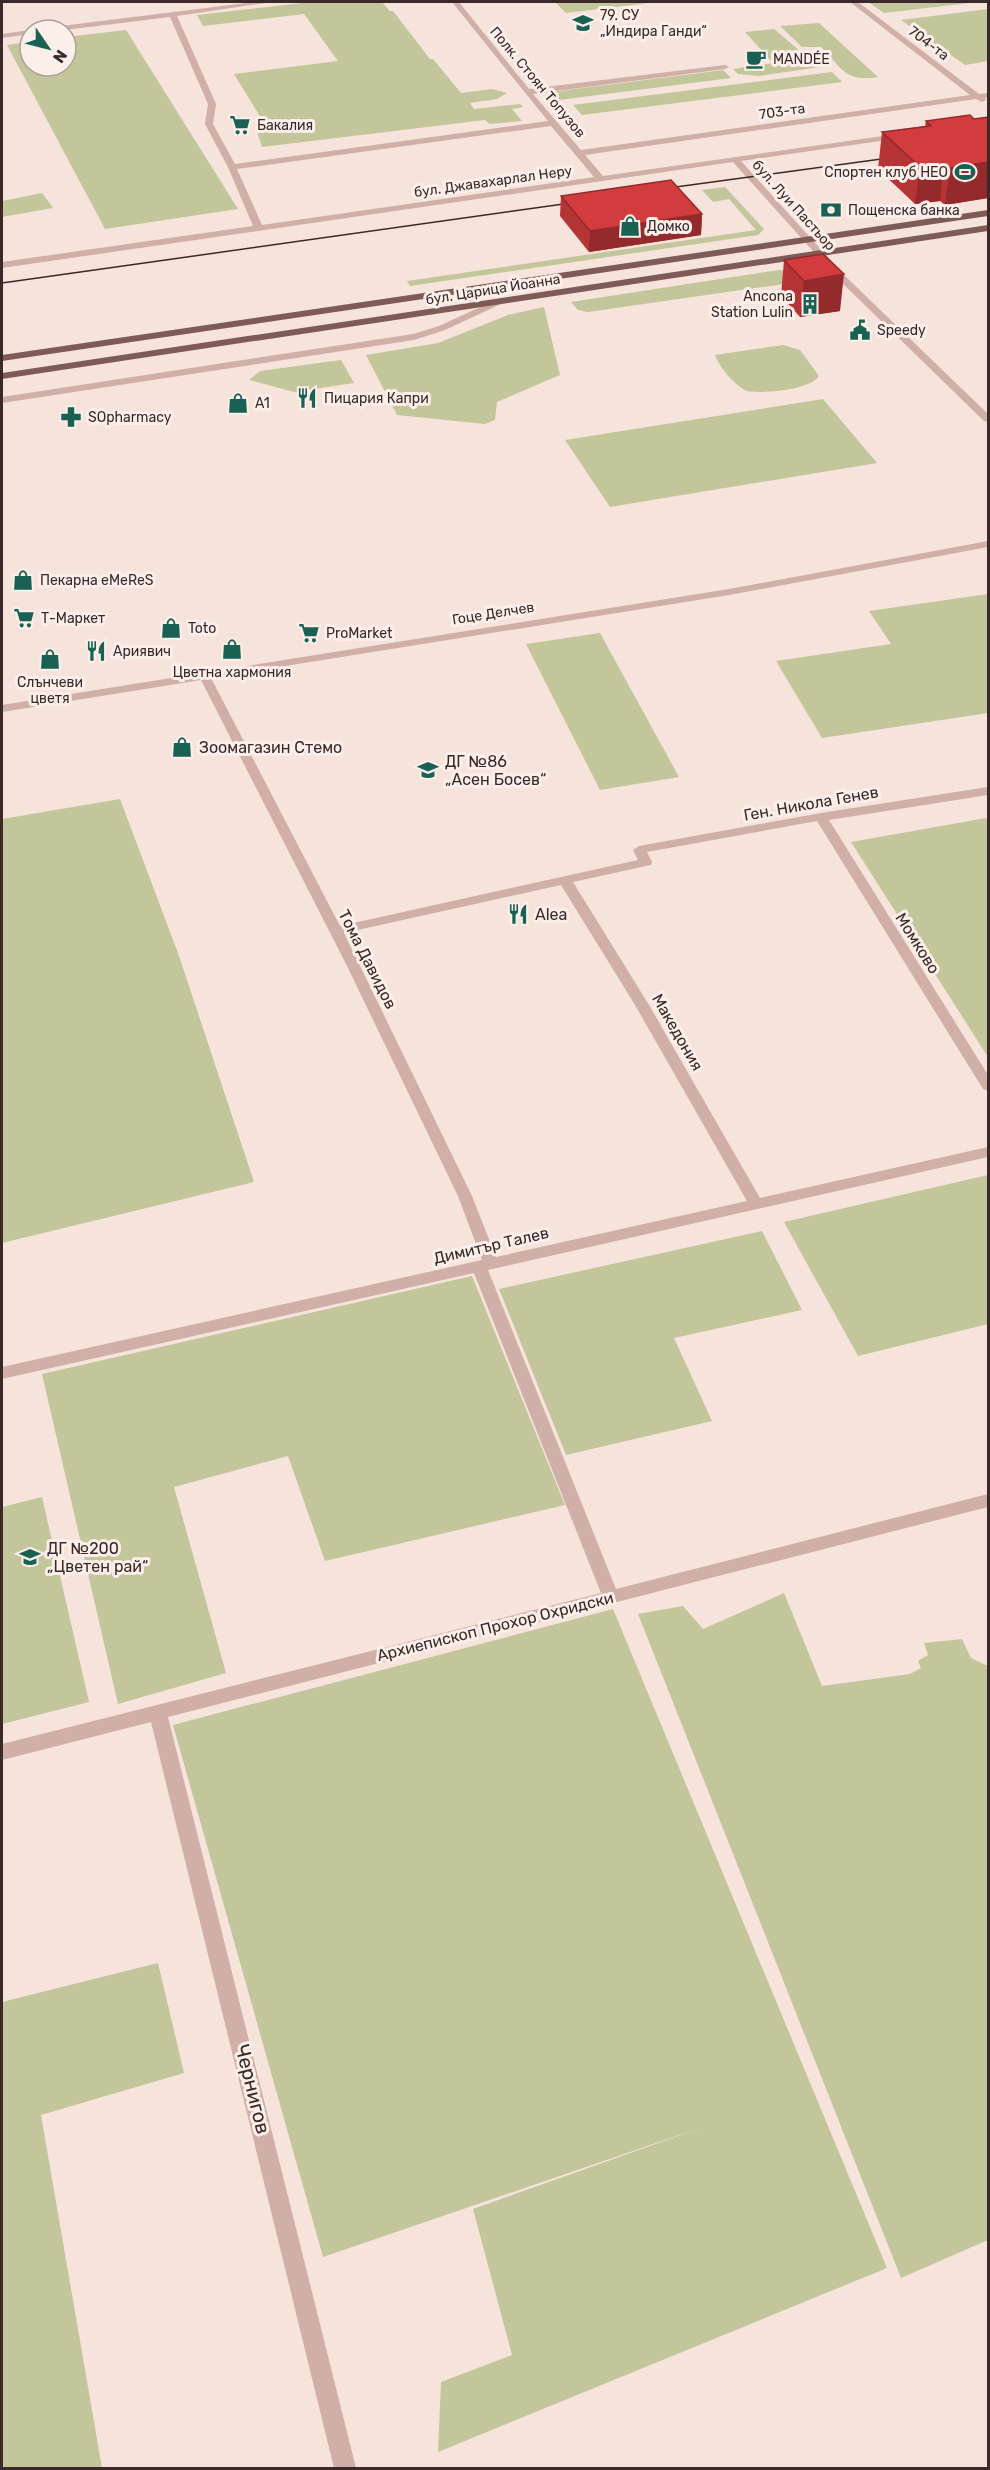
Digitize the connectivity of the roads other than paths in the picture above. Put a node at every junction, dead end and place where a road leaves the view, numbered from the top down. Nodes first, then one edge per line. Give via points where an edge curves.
1 (268, 2) edge
2 (455, 2) edge
3 (854, 2) edge
4 (172, 13) junction
5 (78, 26) edge
6 (18, 34) edge
7 (2, 36) edge
8 (725, 67) dead end
9 (527, 92) junction
10 (984, 96) edge
11 (988, 105) edge
12 (554, 123) junction
13 (910, 134) edge
14 (579, 153) junction
15 (735, 159) junction
16 (232, 167) junction
17 (601, 179) junction
18 (988, 213) edge
19 (988, 228) edge
20 (258, 229) junction
21 (808, 239) junction
22 (820, 253) junction
23 (2, 265) edge
24 (500, 301) junction
25 (2, 358) edge
26 (2, 376) edge
27 (2, 400) edge
28 (988, 419) edge
29 (988, 544) edge
30 (204, 675) junction
31 (2, 708) edge
32 (988, 791) edge
33 (821, 817) junction
34 (565, 880) junction
35 (336, 931) junction
36 (988, 1086) edge
37 (988, 1152) edge
38 (756, 1204) junction
39 (485, 1265) junction
40 (2, 1373) edge
41 (988, 1501) edge
42 (611, 1597) junction
43 (157, 1710) junction
44 (2, 1752) edge
45 (345, 2469) edge

1 - 4 street
2 - 9 street, Полк. Стоян Топузов
3 - 10 street, 704-та
4 - 5 street
4 - 16 street via 212,104 209,124
6 - 7 street
8 - 9 street
9 - 12 street, Полк. Стоян Топузов
10 - 11 street, 704-та
10 - 14 street, 703-та
12 - 14 street, Полк. Стоян Топузов
12 - 16 street
13 - 15 street, бул. Джавахарлал Неру
14 - 17 street, Полк. Стоян Топузов
15 - 17 street, бул. Джавахарлал Неру
15 - 21 street, бул. Луи Пастьор
16 - 20 street
17 - 20 street, бул. Джавахарлал Неру
18 - 21 main road, бул. Царица Йоанна
19 - 22 main road, бул. Царица Йоанна
20 - 23 street, бул. Джавахарлал Неру
21 - 22 street, бул. Луи Пастьор
21 - 25 main road, бул. Царица Йоанна
22 - 24 main road, бул. Царица Йоанна
22 - 28 street, бул. Луи Пастьор
24 - 26 main road, бул. Царица Йоанна
24 - 27 street via 414,337
29 - 30 street, Гоце Делчев via 729,592
30 - 31 street, Гоце Делчев
30 - 35 street, Тома Давидов
32 - 33 street, Ген. Никола Генев
33 - 34 street, Ген. Никола Генев via 642,856
33 - 36 street, Момково
34 - 35 street, Ген. Никола Генев
34 - 38 street, Македония
35 - 39 street, Тома Давидов via 465,1196
37 - 38 street, Димитър Талев
38 - 39 street, Димитър Талев
39 - 40 street, Димитър Талев
39 - 42 street, Тома Давидов
41 - 42 street, Архиепископ Прохор Охридски
42 - 43 street, Архиепископ Прохор Охридски
43 - 44 street, Архиепископ Прохор Охридски
43 - 45 street, Чернигов

